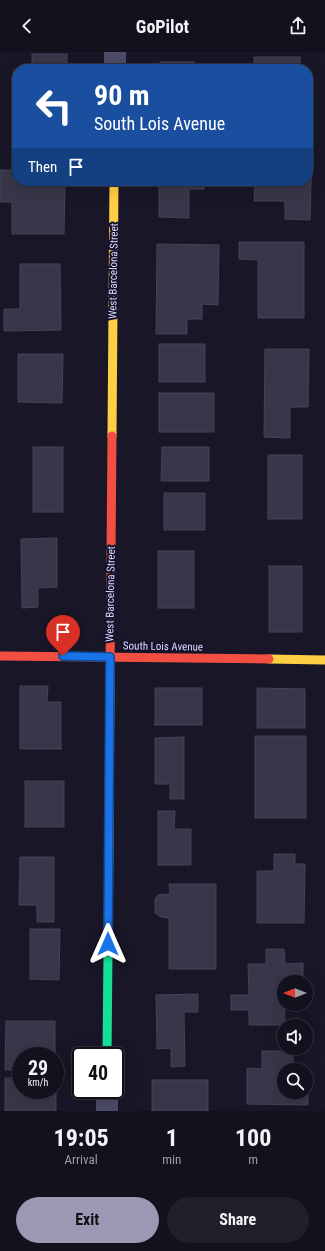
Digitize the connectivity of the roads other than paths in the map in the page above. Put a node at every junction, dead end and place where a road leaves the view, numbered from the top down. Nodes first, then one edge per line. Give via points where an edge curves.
1 (115, 52) edge
2 (115, 64) edge
3 (114, 186) edge
4 (0, 656) edge
5 (110, 657) junction
6 (325, 660) edge
7 (107, 1047) edge
8 (107, 1099) edge
9 (107, 1111) edge

1 - 2 street
3 - 5 street, West Barcelona Street
4 - 5 street, South Lois Avenue
5 - 6 street, South Lois Avenue
5 - 7 street, West Barcelona Street
8 - 9 street

